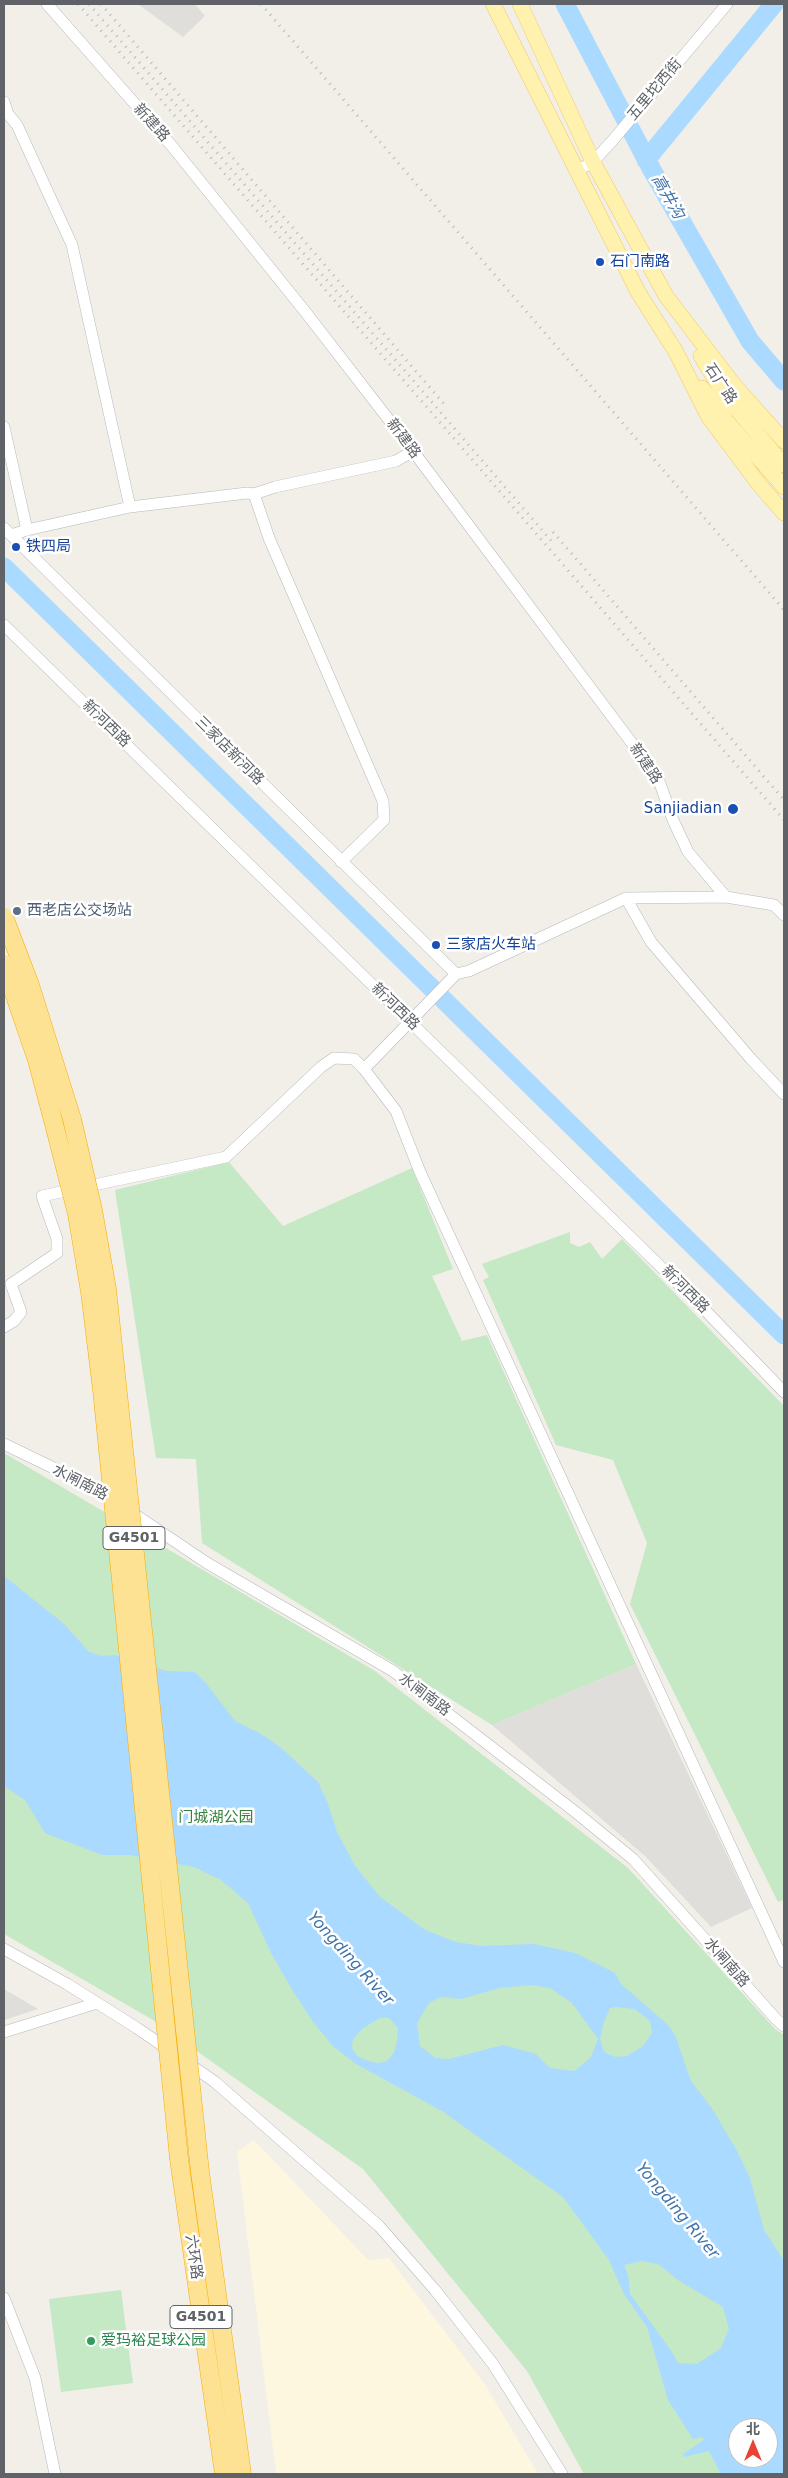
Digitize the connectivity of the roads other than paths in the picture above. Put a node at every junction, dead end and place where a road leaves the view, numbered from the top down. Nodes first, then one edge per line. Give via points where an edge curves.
1 (47, 4) edge
2 (493, 4) edge
3 (520, 4) edge
4 (727, 4) edge
5 (4, 102) edge
6 (593, 162) junction
7 (578, 170) junction
8 (666, 296) junction
9 (676, 352) junction
10 (4, 427) edge
11 (784, 441) edge
12 (413, 451) junction
13 (784, 465) edge
14 (784, 487) edge
15 (254, 494) junction
16 (130, 507) junction
17 (784, 513) edge
18 (27, 530) junction
19 (8, 532) edge
20 (4, 625) edge
21 (341, 862) junction
22 (726, 897) junction
23 (626, 898) junction
24 (784, 915) edge
25 (4, 918) edge
26 (4, 964) edge
27 (456, 974) junction
28 (410, 1022) junction
29 (364, 1069) junction
30 (784, 1094) edge
31 (4, 1327) edge
32 (784, 1392) edge
33 (4, 1444) edge
34 (4, 1949) edge
35 (784, 1962) edge
36 (97, 2003) junction
37 (784, 2026) edge
38 (4, 2032) edge
39 (4, 2298) edge
40 (55, 2474) edge
41 (224, 2474) edge
42 (242, 2474) edge
43 (562, 2474) edge

1 - 12 street, 新建路 via 177,152
2 - 7 main road
3 - 6 main road
4 - 6 street, 五里坨西街
5 - 16 street via 72,245
6 - 7 street, 五里坨西街
6 - 8 main road
7 - 9 main road via 638,292
8 - 11 main road via 734,386
8 - 13 main road, 石广路 via 726,397
9 - 14 main road, 石广路 via 726,422
9 - 17 main road via 708,416
10 - 18 street
12 - 15 street via 396,461
12 - 22 street, 新建路 via 658,778 688,852
15 - 16 street
15 - 21 street via 269,538 383,801 384,820
16 - 18 street
18 - 19 street
19 - 21 street, 三家店新河路
20 - 28 street, 新河西路
21 - 27 street, 三家店新河路
22 - 23 street
22 - 24 street via 774,906
23 - 27 street
23 - 30 street via 651,942
25 - 42 highway, G4501, bridge via 30,984 72,1119 107,1289 200,2172
26 - 41 highway, 六环路 / G4501, bridge via 37,1060 54,1124 77,1214 90,1292 178,2159
27 - 28 street
28 - 29 street
28 - 32 street, 新河西路 via 702,1307
29 - 31 street via 354,1059 334,1058 226,1157 42,1196 57,1239 57,1253 11,1284 21,1312
29 - 35 street via 396,1111 424,1181
33 - 37 street, 水闸南路 via 97,1489 207,1563 393,1671 632,1859
34 - 36 street
36 - 38 street
36 - 43 street via 215,2082 379,2226 493,2364
39 - 40 street via 35,2378

